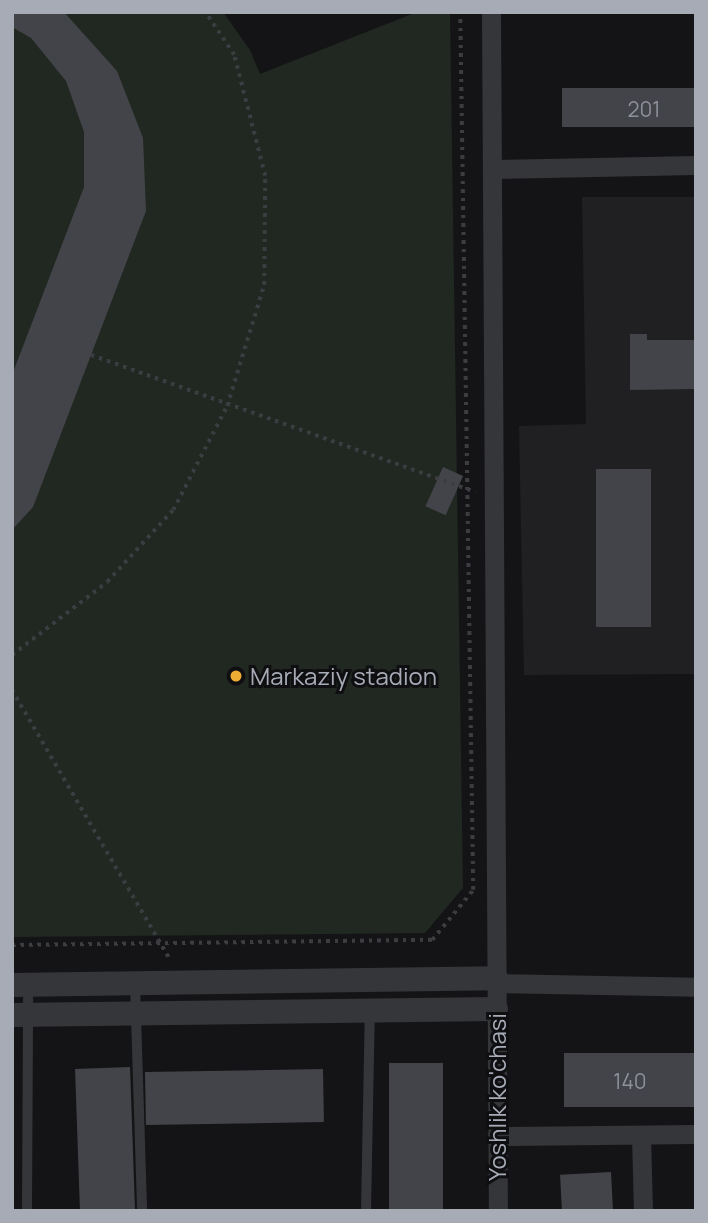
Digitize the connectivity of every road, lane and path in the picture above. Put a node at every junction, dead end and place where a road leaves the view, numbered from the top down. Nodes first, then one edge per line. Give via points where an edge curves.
1 (205, 12) edge
2 (460, 12) edge
3 (491, 12) edge
4 (696, 165) edge
5 (494, 169) junction
6 (91, 355) dead end
7 (227, 406) junction
8 (464, 488) junction
9 (497, 500) junction
10 (12, 655) edge
11 (12, 690) edge
12 (160, 943) junction
13 (12, 945) edge
14 (496, 980) junction
15 (135, 984) junction
16 (184, 984) junction
17 (20, 985) edge
18 (696, 987) edge
19 (496, 1009) junction
20 (370, 1011) junction
21 (135, 1014) junction
22 (20, 1015) edge
23 (696, 1134) edge
24 (641, 1135) junction
25 (497, 1136) junction
26 (27, 1211) edge
27 (142, 1211) edge
28 (366, 1211) edge
29 (498, 1211) edge
30 (643, 1211) edge

1 - 7 path via 234,55 265,176 264,285
2 - 8 path
3 - 5 street, Yoshlik ko'chasi
4 - 5 street
5 - 9 street, Yoshlik ko'chasi
6 - 7 path
7 - 8 path
7 - 10 path via 173,510 107,582
8 - 9 path
8 - 12 path via 473,890 432,940
9 - 14 street, Yoshlik ko'chasi
11 - 12 path
12 - 13 path
12 - 16 path
14 - 16 street
14 - 18 street
14 - 19 street, Yoshlik ko'chasi
15 - 16 street
15 - 17 street
15 - 21 lane
17 - 22 lane
19 - 20 street
19 - 25 street, Yoshlik ko'chasi
20 - 21 street
20 - 28 lane
21 - 22 street
21 - 27 lane
22 - 26 lane
23 - 24 street
24 - 25 street
24 - 30 street
25 - 29 street, Yoshlik ko'chasi

